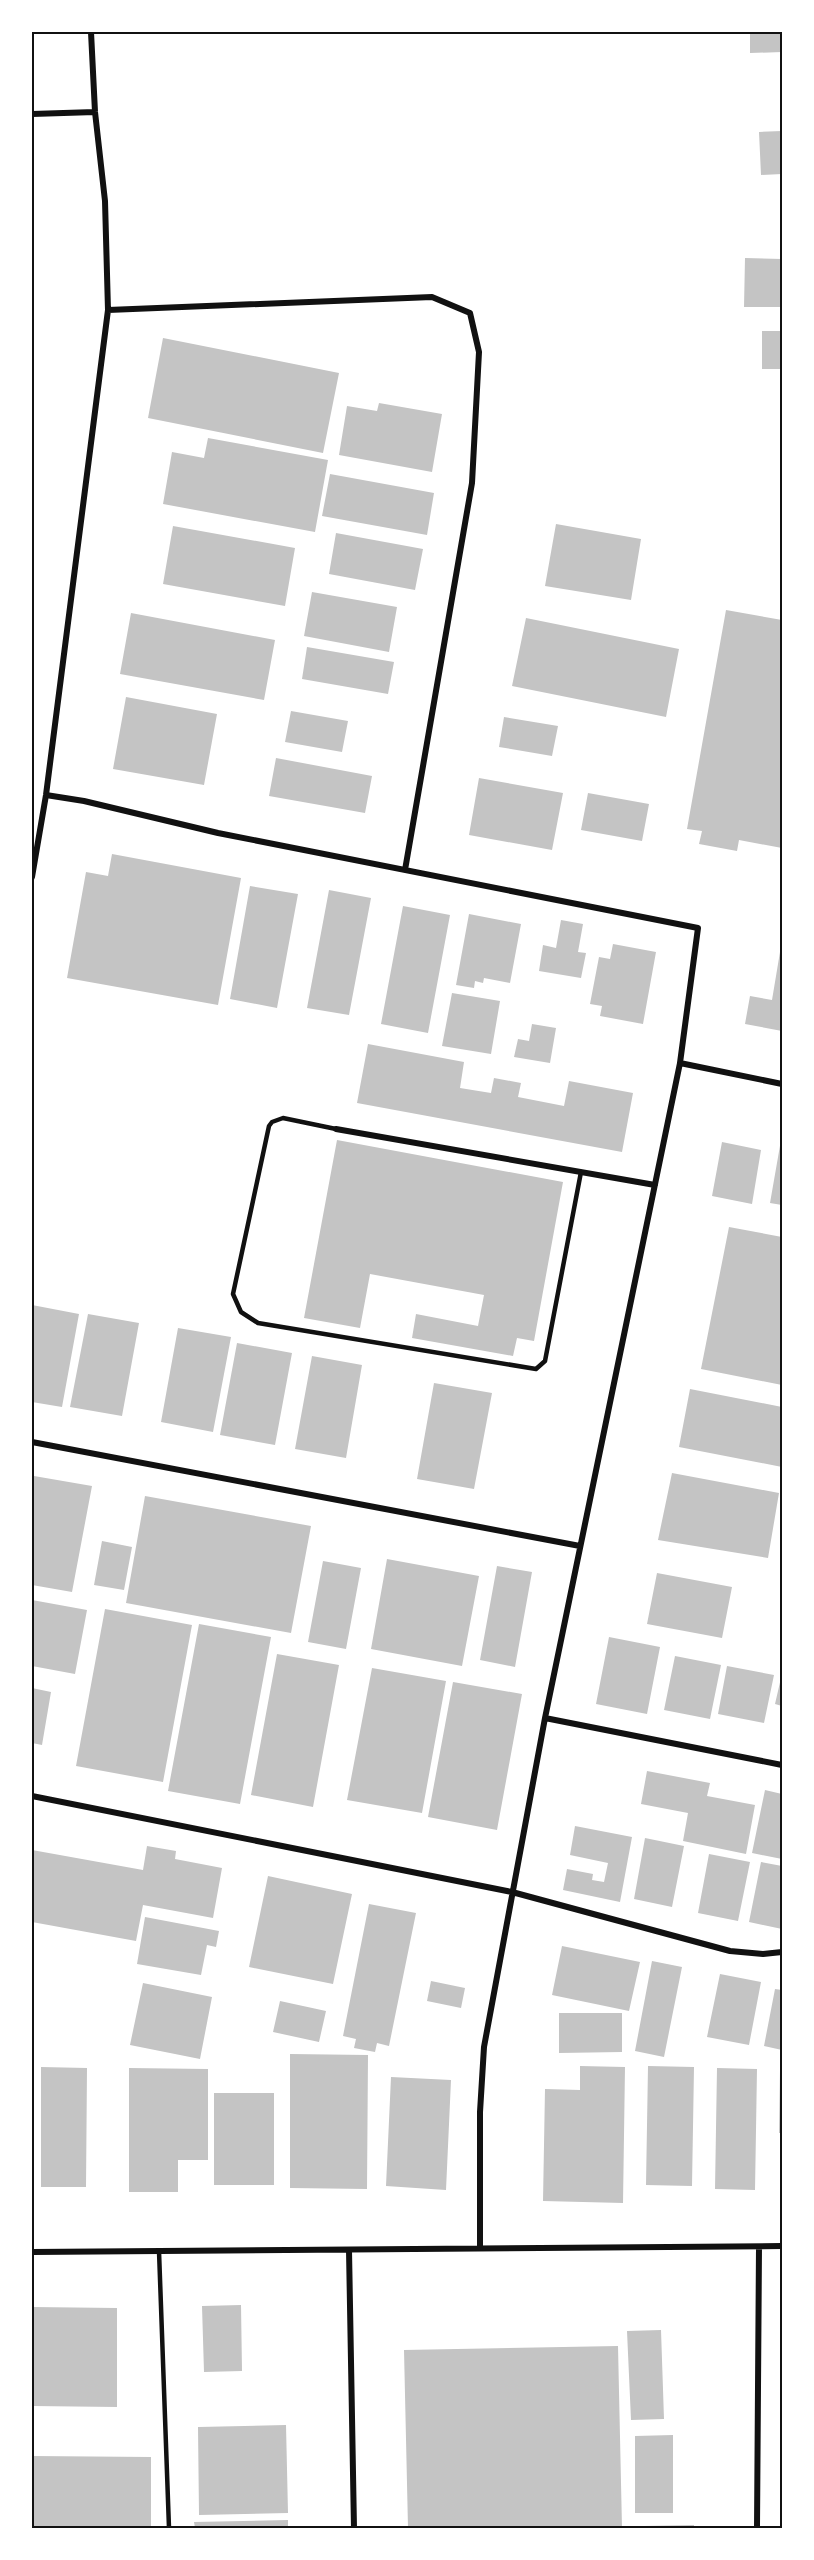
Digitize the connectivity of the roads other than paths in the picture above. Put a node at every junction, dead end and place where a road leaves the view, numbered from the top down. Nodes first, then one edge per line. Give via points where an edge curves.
1 (91, 32) edge
2 (95, 112) junction
3 (32, 114) edge
4 (108, 310) junction
5 (46, 795) junction
6 (405, 870) junction
7 (32, 877) edge
8 (681, 1063) junction
9 (783, 1084) edge
10 (336, 1129) joint
11 (581, 1172) junction
12 (655, 1185) junction
13 (32, 1442) edge
14 (580, 1546) junction
15 (545, 1718) junction
16 (783, 1765) edge
17 (32, 1796) edge
18 (512, 1892) junction
19 (783, 1952) edge
20 (783, 2246) edge
21 (759, 2247) junction
22 (480, 2248) junction
23 (350, 2250) junction
24 (159, 2251) junction
25 (32, 2252) edge
26 (169, 2529) edge
27 (354, 2529) edge
28 (758, 2529) edge

1 - 2 street
2 - 3 street
2 - 4 street via 105,201
4 - 5 street
4 - 6 street via 432,297 470,313 479,352 472,483
5 - 6 street
5 - 7 street
6 - 8 street via 698,928
8 - 9 street
8 - 12 street
10 - 11 street
10 - 11 lane via 283,1118 269,1126 233,1294 241,1312 258,1323 536,1369 545,1361
11 - 12 street
12 - 14 street
13 - 14 street
14 - 15 street
15 - 16 street
15 - 18 street
17 - 18 street
18 - 19 street via 730,1951
18 - 22 street via 484,2047
20 - 21 street
21 - 22 street
21 - 28 street
22 - 23 street
23 - 24 street
23 - 27 street
24 - 25 street
24 - 26 lane

